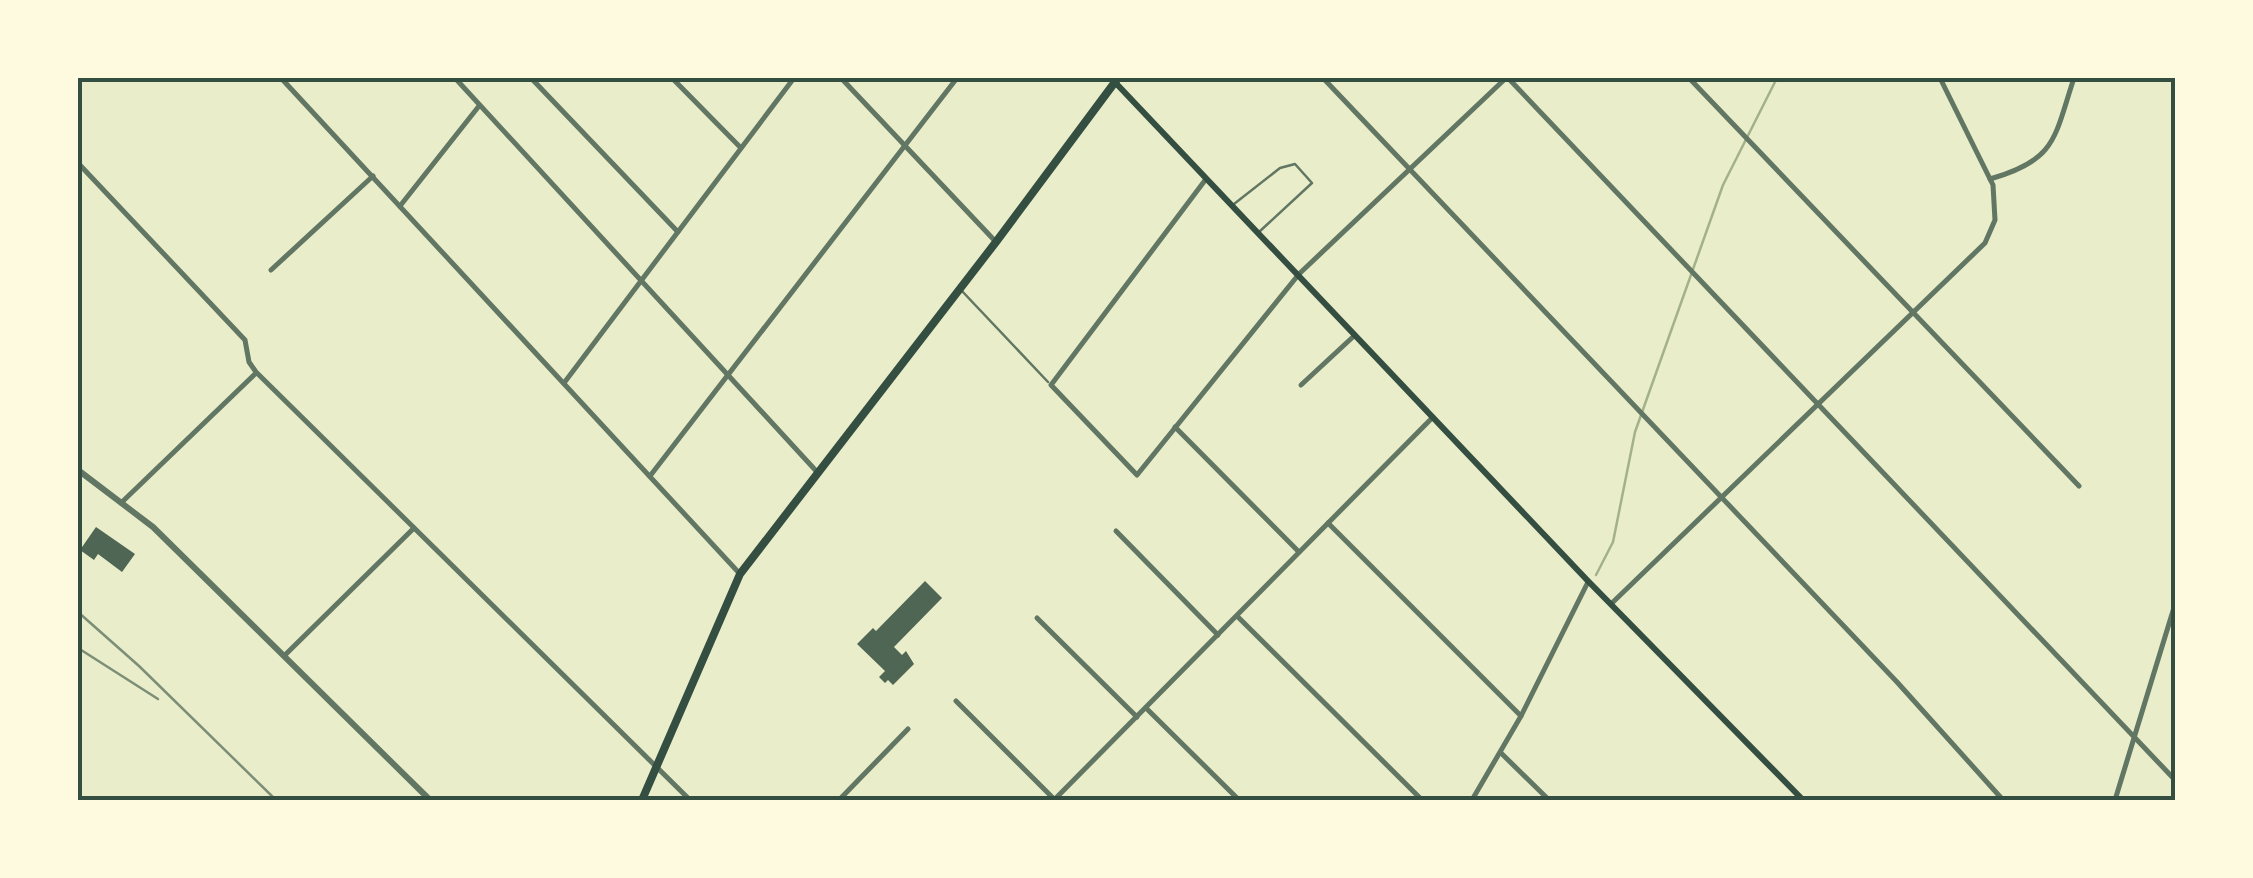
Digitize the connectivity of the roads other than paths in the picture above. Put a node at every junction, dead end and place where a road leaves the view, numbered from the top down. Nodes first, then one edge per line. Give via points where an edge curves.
1 (282, 78) edge
2 (454, 78) edge
3 (531, 78) edge
4 (672, 78) edge
5 (794, 78) edge
6 (840, 78) edge
7 (957, 78) edge
8 (1323, 78) edge
9 (1507, 78) edge
10 (1689, 78) edge
11 (1940, 78) edge
12 (2074, 78) edge
13 (1115, 79) edge
14 (480, 105) junction
15 (905, 146) junction
16 (740, 148) junction
17 (78, 163) edge
18 (1410, 168) junction
19 (373, 176) junction
20 (1206, 179) junction
21 (1990, 179) junction
22 (1232, 205) junction
23 (400, 206) junction
24 (678, 232) junction
25 (1259, 232) junction
26 (996, 242) junction
27 (271, 270) dead end
28 (1299, 274) junction
29 (641, 280) junction
30 (960, 289) junction
31 (1914, 315) junction
32 (1355, 335) junction
33 (256, 372) junction
34 (728, 375) junction
35 (564, 383) junction
36 (1051, 385) junction
37 (1301, 385) dead end
38 (1819, 406) junction
39 (1433, 417) junction
40 (1175, 427) junction
41 (78, 470) edge
42 (818, 473) junction
43 (650, 476) junction
44 (2079, 486) dead end
45 (1722, 499) junction
46 (121, 502) junction
47 (1328, 523) junction
48 (414, 528) junction
49 (1116, 531) dead end
50 (1300, 552) junction
51 (740, 574) junction
52 (1588, 581) junction
53 (2176, 601) edge
54 (1611, 604) junction
55 (1237, 616) junction
56 (1037, 618) dead end
57 (1218, 635) junction
58 (283, 658) junction
59 (956, 701) dead end
60 (1146, 708) junction
61 (1137, 716) junction
62 (1521, 716) junction
63 (908, 729) dead end
64 (2134, 738) junction
65 (1501, 753) junction
66 (656, 768) junction
67 (2176, 781) edge
68 (430, 800) edge
69 (642, 800) edge
70 (690, 800) edge
71 (839, 800) edge
72 (1054, 800) edge
73 (1240, 800) edge
74 (1422, 800) edge
75 (1472, 800) edge
76 (1549, 800) edge
77 (1803, 800) edge
78 (2003, 800) edge
79 (2115, 800) edge

1 - 19 street
2 - 14 street
3 - 24 street
4 - 16 street
5 - 16 street
6 - 15 street
7 - 15 street
8 - 18 street
9 - 18 street
9 - 38 street
10 - 31 street
11 - 21 street
12 - 21 street via 2048,149 2030,166
13 - 20 main road
13 - 26 main road
14 - 23 street
14 - 29 street
15 - 26 street
15 - 34 street
16 - 24 street
17 - 33 street via 245,340
18 - 28 street
18 - 45 street
19 - 23 street
19 - 27 street
20 - 22 main road
20 - 36 street
21 - 31 street via 1996,206 1985,244
22 - 25 main road
22 - 25 lane via 1295,164 1312,183
23 - 35 street
24 - 29 street
25 - 28 main road
26 - 30 main road
28 - 32 main road
28 - 40 street
29 - 34 street
29 - 35 street
30 - 36 lane
30 - 42 main road
31 - 38 street
31 - 44 street
32 - 37 street
32 - 39 main road
33 - 46 street
33 - 48 street
34 - 42 street
34 - 43 street
35 - 43 street
36 - 40 street via 1137,476
38 - 45 street
38 - 64 street
39 - 47 street
39 - 52 main road
40 - 50 street
41 - 46 street
42 - 51 main road
43 - 51 street
45 - 54 street
45 - 78 street
46 - 58 street
47 - 50 street
47 - 62 street
48 - 58 street
48 - 66 street
49 - 57 street
50 - 55 street
51 - 66 main road
52 - 54 main road
52 - 62 street
53 - 64 street
54 - 77 main road
55 - 57 street
55 - 74 street
56 - 61 street
57 - 60 street
58 - 68 street
59 - 72 street
60 - 61 street
60 - 73 street
61 - 72 street
62 - 65 street
63 - 71 street
64 - 67 street
64 - 79 street
65 - 75 street
65 - 76 street
66 - 69 main road
66 - 70 street

